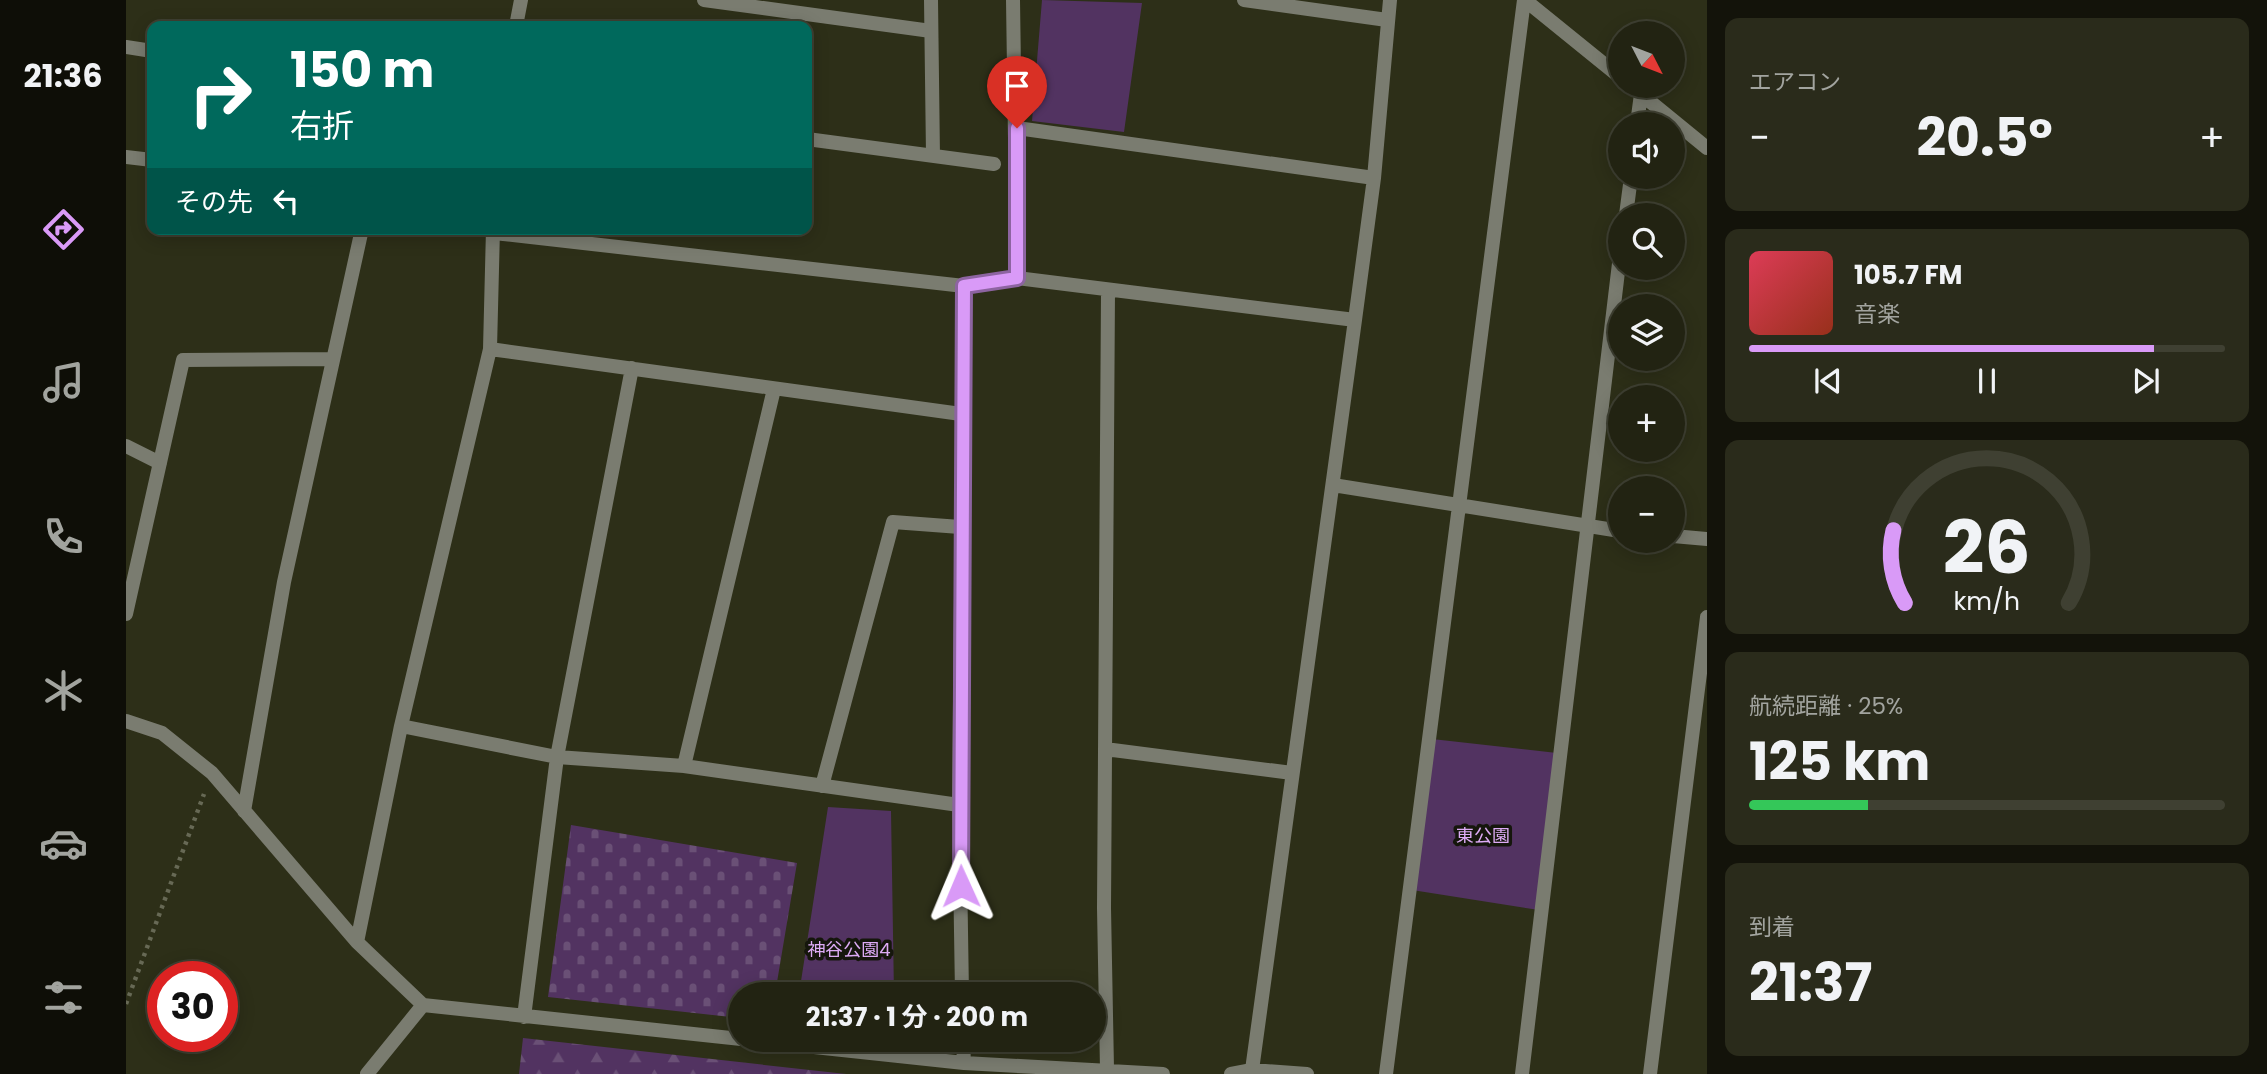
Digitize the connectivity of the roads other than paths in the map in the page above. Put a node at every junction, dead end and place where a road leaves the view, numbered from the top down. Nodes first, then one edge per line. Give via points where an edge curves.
1 (520, 0) edge
2 (704, 0) edge
3 (931, 0) edge
4 (1013, 0) edge
5 (1244, 0) edge
6 (1390, 0) edge
7 (1525, 0) edge
8 (1387, 20) junction
9 (517, 21) edge
10 (931, 31) junction
11 (126, 47) edge
12 (147, 50) edge
13 (1608, 67) edge
14 (1646, 98) edge
15 (1017, 128) junction
16 (812, 140) edge
17 (1707, 148) edge
18 (933, 156) junction
19 (126, 157) edge
20 (147, 159) edge
21 (994, 164) dead end
22 (1374, 178) junction
23 (361, 235) edge
24 (494, 235) edge
25 (528, 235) edge
26 (1017, 278) junction
27 (1617, 280) edge
28 (964, 286) junction
29 (1108, 291) junction
30 (1355, 320) junction
31 (490, 349) junction
32 (333, 359) junction
33 (632, 369) junction
34 (774, 388) junction
35 (961, 414) junction
36 (126, 446) edge
37 (160, 463) junction
38 (1333, 485) junction
39 (1458, 504) junction
40 (960, 527) junction
41 (1586, 527) junction
42 (1608, 530) edge
43 (1685, 537) edge
44 (1707, 539) edge
45 (126, 614) edge
46 (1707, 617) edge
47 (126, 721) edge
48 (401, 726) junction
49 (1105, 749) junction
50 (557, 757) junction
51 (684, 766) junction
52 (1292, 773) junction
53 (822, 786) junction
54 (959, 805) junction
55 (244, 811) junction
56 (357, 942) junction
57 (962, 982) edge
58 (423, 1005) junction
59 (524, 1017) junction
60 (964, 1052) edge
61 (964, 1063) junction
62 (1020, 1069) edge
63 (1107, 1069) junction
64 (1252, 1070) junction
65 (367, 1074) edge
66 (1163, 1074) edge
67 (1231, 1074) edge
68 (1307, 1074) edge
69 (1386, 1074) edge
70 (1522, 1074) edge
71 (1650, 1074) edge

1 - 9 street
2 - 10 street
3 - 10 street
4 - 15 street
5 - 8 street
6 - 8 street
7 - 13 street
7 - 39 street
8 - 22 street
10 - 18 street
11 - 12 street
14 - 17 street
15 - 22 street
15 - 26 street
16 - 18 street
18 - 21 street
19 - 20 street
22 - 30 street
23 - 32 street
24 - 31 street
25 - 28 street
26 - 28 street
26 - 29 street
27 - 41 street
28 - 35 street
29 - 30 street
29 - 49 street
30 - 38 street
31 - 33 street
31 - 48 street
32 - 37 street via 183,360
32 - 55 street via 284,582
33 - 34 street
33 - 50 street
34 - 35 street
34 - 51 street
35 - 40 street
36 - 37 street
37 - 45 street
38 - 39 street
38 - 52 street
39 - 41 street
39 - 69 street
40 - 53 street via 893,522
40 - 54 street
41 - 42 street
41 - 70 street
43 - 44 street
46 - 71 street
47 - 55 street via 162,733 212,773
48 - 50 street
48 - 56 street
49 - 52 street
49 - 63 street
50 - 51 street
50 - 59 street
51 - 53 street
52 - 64 street
53 - 54 street
54 - 57 street
55 - 56 street
56 - 58 street
58 - 59 street
58 - 65 street
59 - 61 street
60 - 61 street
61 - 62 street
62 - 63 street
63 - 66 street
64 - 67 street
64 - 68 street

